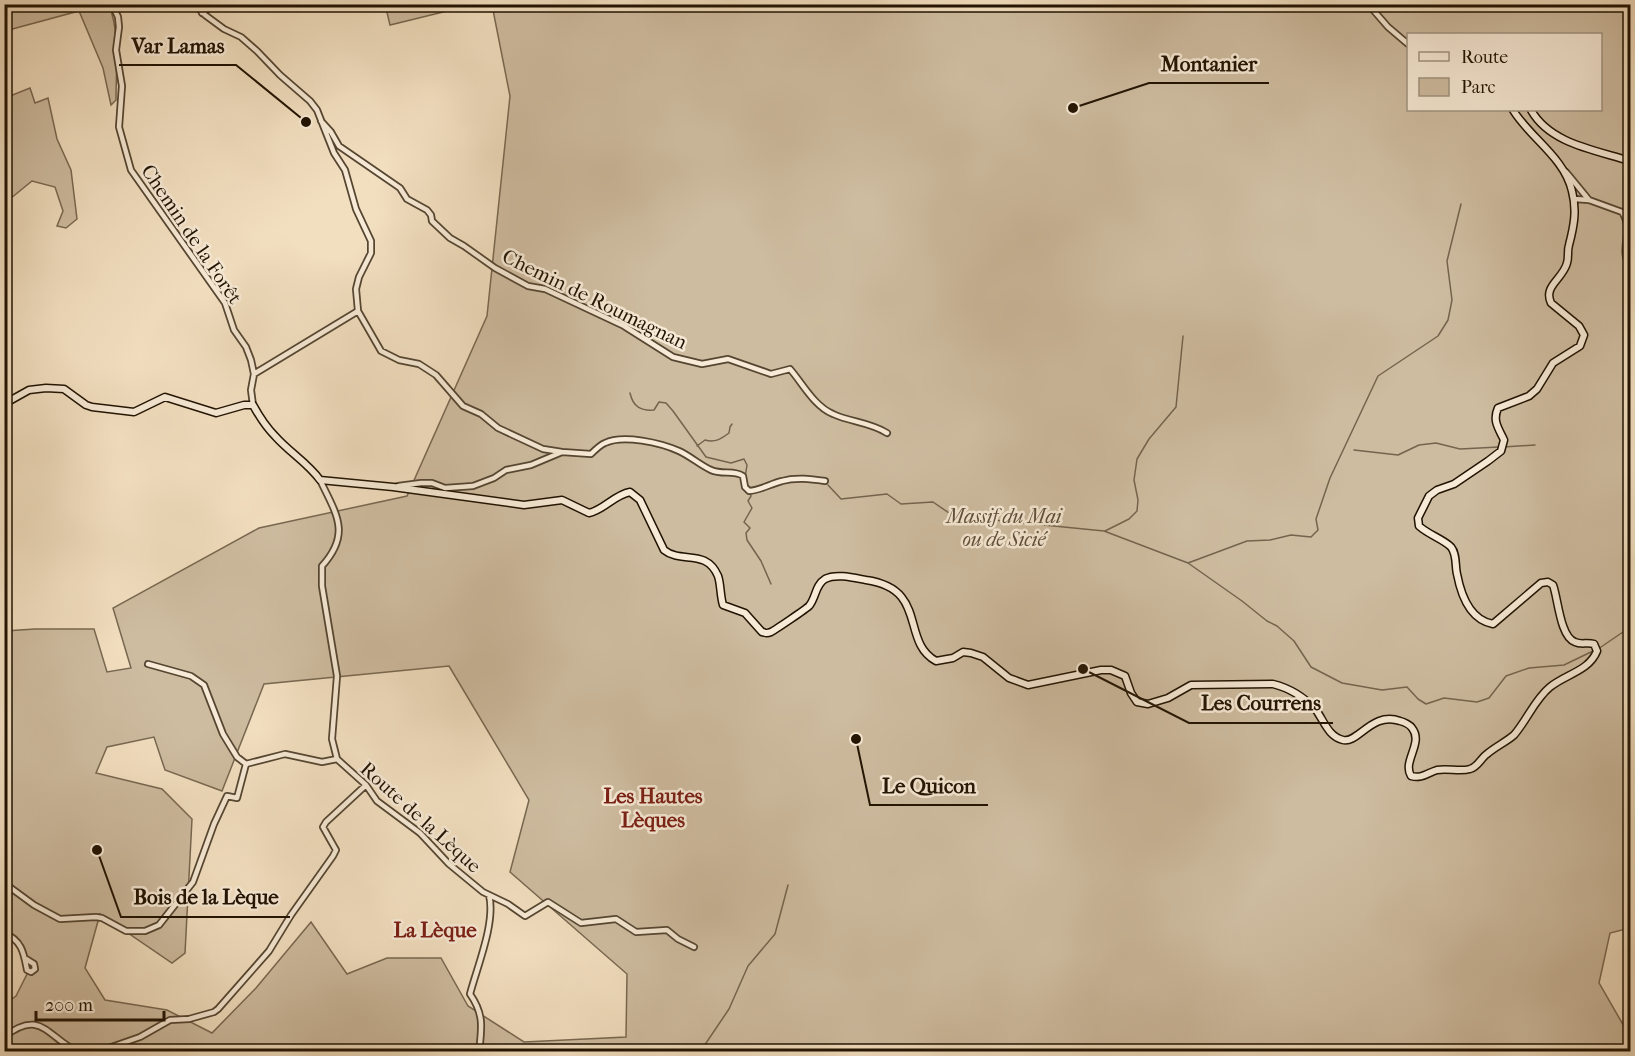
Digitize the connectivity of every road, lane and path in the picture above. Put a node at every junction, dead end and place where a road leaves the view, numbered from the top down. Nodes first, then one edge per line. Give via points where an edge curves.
1 (112, 4) edge
2 (194, 4) edge
3 (215, 4) edge
4 (1368, 4) edge
5 (202, 13) junction
6 (1407, 43) edge
7 (1514, 111) edge
8 (1532, 111) edge
9 (321, 121) junction
10 (1630, 161) edge
11 (1566, 172) junction
12 (1574, 200) junction
13 (1589, 200) junction
14 (1630, 266) edge
15 (358, 311) junction
16 (255, 374) junction
17 (4, 404) edge
18 (253, 405) junction
19 (887, 432) dead end
20 (562, 452) junction
21 (321, 480) junction
22 (825, 481) dead end
23 (393, 487) junction
24 (148, 664) dead end
25 (336, 759) junction
26 (246, 764) junction
27 (366, 785) junction
28 (4, 883) edge
29 (489, 895) junction
30 (4, 933) edge
31 (694, 947) dead end
32 (26, 959) dead end
33 (4, 1036) edge
34 (78, 1052) edge
35 (97, 1052) edge
36 (479, 1052) edge

1 - 16 street, Chemin de la Forêt via 119,27 119,127 130,170 225,303
2 - 5 street
3 - 5 street
4 - 6 street
5 - 9 street via 272,64 310,101
7 - 11 street
8 - 10 street via 1557,136
9 - 15 street via 345,170 373,247 357,284
9 - 19 street, Chemin de Roumagnan via 339,146 400,188 407,199 427,210 440,230 495,268 624,326 673,357 702,364 729,359 771,374 790,369 822,408
11 - 12 street
11 - 13 street
12 - 13 street
12 - 23 street via 1575,224 1568,261 1549,293 1551,303 1579,326 1584,335 1580,346 1553,363 1530,396 1498,408 1497,426 1504,440 1501,451 1468,476 1429,496 1418,518 1419,526 1451,548 1463,595 1482,622 1493,624 1541,583 1548,582 1553,585 1570,640 1594,644 1597,651 1587,666 1544,692 1513,736 1470,769 1411,776 1408,766 1415,741 1411,726 1399,720 1381,720 1344,741 1334,736 1309,704 1273,684 1191,685 1148,704 1137,702 1125,676 1111,670 1028,685 1009,678 983,657 971,653 936,661 925,651 901,596 889,586 867,580 827,578 818,586 809,606 772,631 762,632 745,613 723,605 718,578 708,563 664,550 633,493 623,494 589,513 562,500 524,505
13 - 14 street via 1625,216 1629,226 1625,258
15 - 16 street
15 - 20 street via 381,351 419,364 436,375 463,405 498,428 543,449
16 - 18 street, Chemin de la Forêt
17 - 18 street via 29,390 46,388 64,389 92,407 134,411 165,397 216,413
18 - 21 street via 274,436
20 - 22 street via 591,454 604,443 631,439 679,451 710,470 739,473 749,491 782,481
20 - 23 street via 506,470 473,486 445,488 421,483
21 - 23 street
21 - 25 street, Route de la Lèque via 339,531 339,542 322,566 337,676 333,739
24 - 26 street via 191,676 204,685 223,734
25 - 26 street via 322,762 285,754
25 - 27 street, Route de la Lèque
26 - 28 street via 237,798 227,796 193,882 159,925 145,932 126,931 96,917 60,919
27 - 29 street, Route de la Lèque via 376,801 420,833 449,864
27 - 35 street via 323,826 336,850 333,856 269,951 218,1009 189,1019 170,1020 140,1037
29 - 31 street, Route de la Lèque via 525,916 548,902 581,923 616,919 636,932 667,930
29 - 36 street via 492,904 487,933 470,994 481,1012
30 - 32 street via 15,939
33 - 34 street via 32,1023

